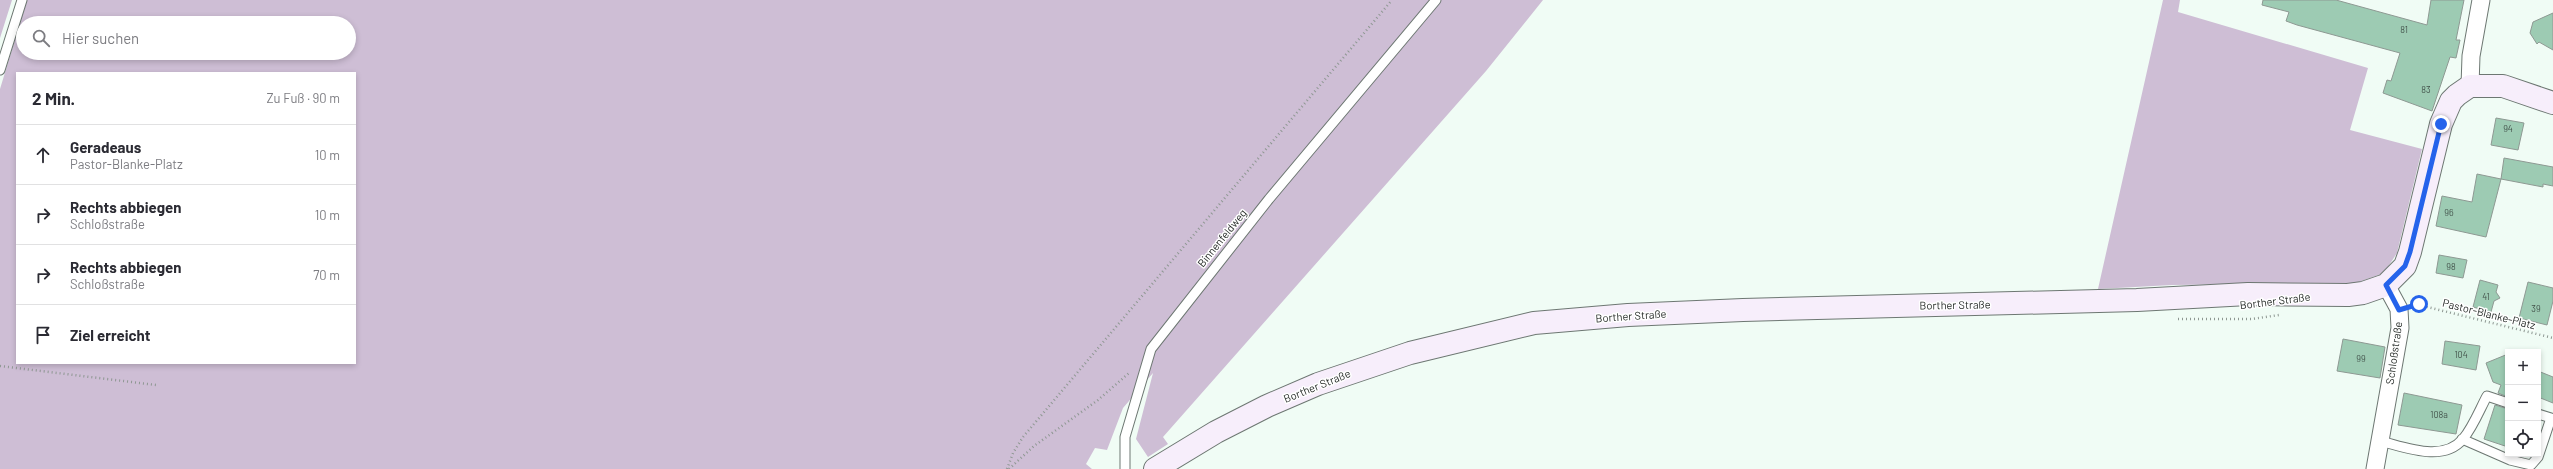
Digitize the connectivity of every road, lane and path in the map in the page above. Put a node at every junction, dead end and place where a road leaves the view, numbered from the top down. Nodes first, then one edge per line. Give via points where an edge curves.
1 (22, 0) edge
2 (1392, 0) edge
3 (1436, 0) edge
4 (2481, 0) edge
5 (17, 16) edge
6 (16, 19) edge
7 (0, 70) edge
8 (2470, 86) junction
9 (2553, 103) edge
10 (2386, 285) junction
11 (2399, 310) junction
12 (2282, 315) dead end
13 (2170, 319) dead end
14 (2553, 338) edge
15 (0, 366) edge
16 (1144, 367) junction
17 (156, 385) dead end
18 (2505, 402) edge
19 (2541, 415) edge
20 (2462, 439) junction
21 (2380, 441) junction
22 (1008, 469) edge
23 (1125, 469) edge
24 (1155, 469) edge
25 (2375, 469) edge

1 - 5 lane
2 - 22 path via 1023,437 1013,452
3 - 16 lane, Binnenfeldweg via 1269,199 1162,332 1150,349
4 - 8 street via 2471,56
6 - 7 lane
8 - 9 street via 2503,86
8 - 10 street via 2456,95 2441,124 2410,252 2405,266
10 - 11 street, Schloßstraße
10 - 24 street, Borther Straße via 2363,293 2318,296 2248,294 2137,300 1743,310 1628,315 1534,323 1410,353 1318,384 1223,429
11 - 14 path, Pastor-Blanke-Platz via 2419,304
11 - 21 street, Schloßstraße via 2400,328
12 - 13 path via 2252,319
15 - 17 path
16 - 22 path via 1125,376
16 - 23 lane, Binnenfeldweg via 1125,438
18 - 20 lane via 2488,396
19 - 20 lane via 2551,418 2538,457 2531,464 2510,460
20 - 21 lane via 2443,452 2424,451
21 - 25 street, Schloßstraße

